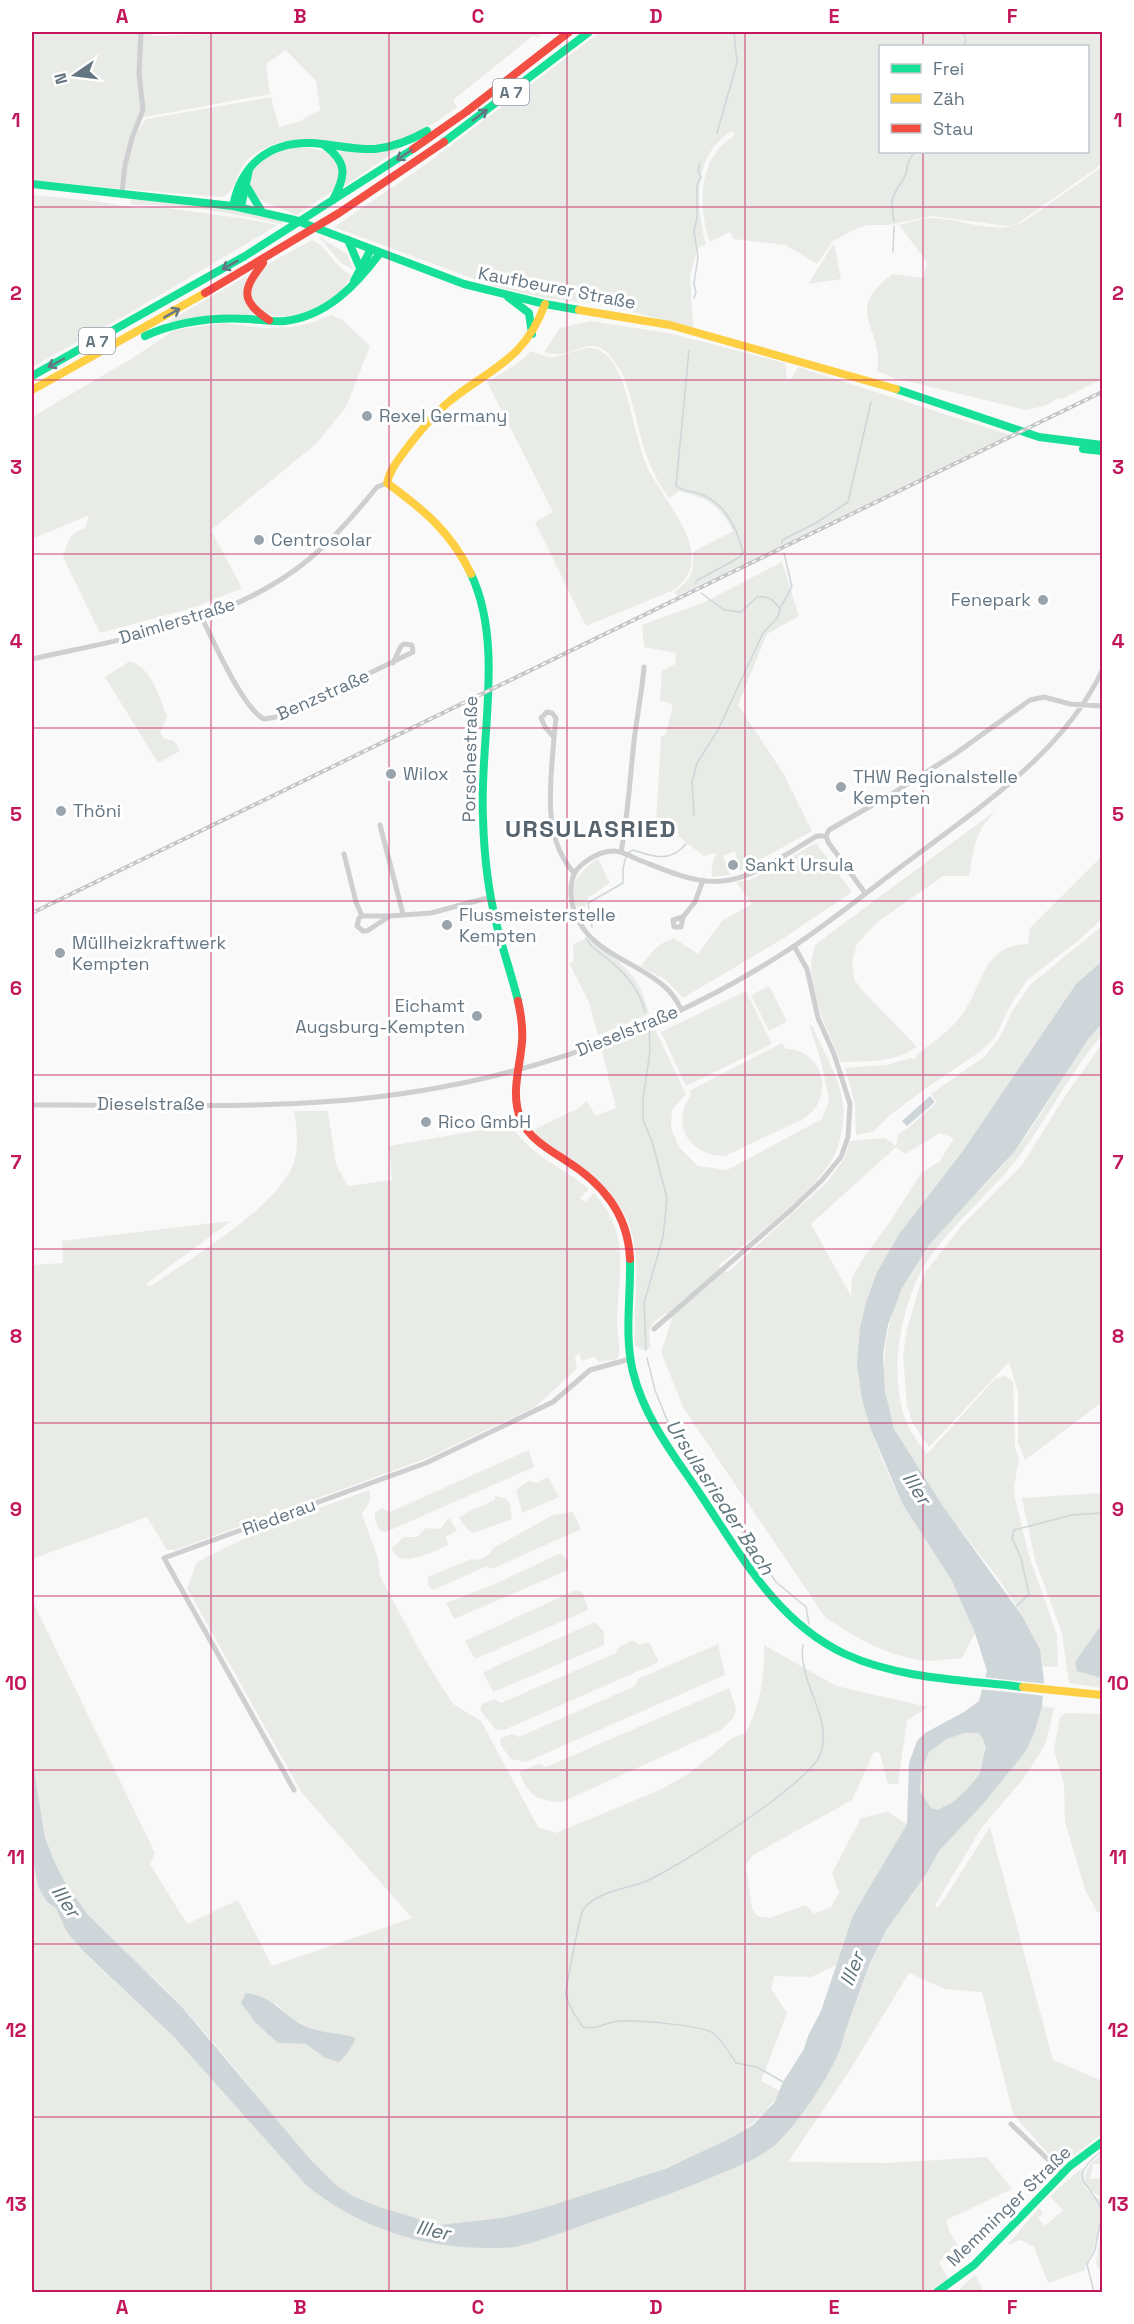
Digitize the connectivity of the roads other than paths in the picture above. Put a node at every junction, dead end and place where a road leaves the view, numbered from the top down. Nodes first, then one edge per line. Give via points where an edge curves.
1 (141, 32) edge
2 (569, 32) edge
3 (589, 32) edge
4 (452, 122) junction
5 (321, 144) junction
6 (249, 167) junction
7 (32, 184) edge
8 (247, 187) junction
9 (122, 193) junction
10 (330, 204) junction
11 (237, 207) junction
12 (262, 212) junction
13 (348, 240) junction
14 (371, 249) junction
15 (381, 253) junction
16 (266, 258) junction
17 (360, 268) junction
18 (353, 284) junction
19 (504, 294) junction
20 (545, 304) junction
21 (269, 321) junction
22 (532, 335) junction
23 (121, 342) junction
24 (32, 376) edge
25 (32, 390) edge
26 (1039, 436) junction
27 (1102, 445) edge
28 (1102, 451) edge
29 (387, 483) junction
30 (202, 618) junction
31 (32, 659) edge
32 (393, 663) dead end
33 (644, 667) dead end
34 (1102, 671) edge
35 (1082, 705) junction
36 (1102, 706) edge
37 (554, 737) dead end
38 (380, 825) dead end
39 (826, 836) junction
40 (344, 854) dead end
41 (626, 854) junction
42 (574, 873) junction
43 (703, 880) junction
44 (866, 893) junction
45 (491, 897) junction
46 (403, 914) junction
47 (362, 916) junction
48 (390, 916) junction
49 (683, 917) dead end
50 (794, 946) junction
51 (681, 1009) junction
52 (518, 1069) junction
53 (32, 1105) edge
54 (654, 1329) dead end
55 (630, 1359) junction
56 (1102, 1695) edge
57 (294, 1791) dead end
58 (1011, 2124) dead end
59 (1102, 2142) edge
60 (1062, 2173) junction
61 (937, 2292) edge

1 - 9 street via 143,110 125,165
2 - 4 main road, A 7
16 -> 3 main road, A 7 via 452,136
4 - 5 main road via 386,147
4 -> 10 main road, A 7
5 - 6 main road via 286,146
5 - 10 main road via 338,156 344,170 342,185
6 - 8 main road
6 - 11 main road via 240,180
7 - 9 main road, Kaufbeurer Straße
8 - 11 main road
8 - 12 main road
9 - 11 main road, Kaufbeurer Straße
10 -> 24 main road, A 7 via 126,326
11 - 12 main road, Kaufbeurer Straße
12 - 13 main road, Kaufbeurer Straße
13 - 14 main road, Kaufbeurer Straße
13 - 17 main road
14 - 15 main road, Kaufbeurer Straße
14 - 17 main road
15 - 18 main road
15 - 19 main road, Kaufbeurer Straße via 464,284
16 - 21 main road via 250,278 247,292 252,306
23 -> 16 main road, A 7
17 - 18 main road
18 - 21 main road via 316,312 296,319
19 - 20 main road, Kaufbeurer Straße
19 - 22 main road via 529,314
20 - 22 main road
20 - 26 main road, Kaufbeurer Straße via 670,325 789,355
21 - 23 main road via 205,318
22 - 29 main road via 507,362 450,400 426,424 389,471
23 - 25 main road, A 7
26 - 27 main road, Kaufbeurer Straße
26 - 28 main road, Kaufbeurer Straße via 1059,445
29 - 30 street, Daimlerstraße via 377,487 306,562 241,602
29 - 45 main road, Porschestraße via 444,530 470,569 485,610 489,647 481,798
30 - 31 street, Daimlerstraße
30 - 32 street, Benzstraße via 254,713 264,719 282,716
33 - 41 street
34 - 35 street, Dieselstraße
35 - 36 street
35 - 39 street via 1044,697 1030,700 955,754 829,830
35 - 44 street, Dieselstraße via 1023,771
37 - 42 street via 551,820 558,846
38 - 46 street
39 - 43 street via 817,836 740,877
39 - 44 street
40 - 47 street
41 - 42 street via 613,851 597,855
41 - 43 street via 676,875
42 - 51 street via 571,901 587,933 664,986
43 - 49 street via 695,902
44 - 50 street, Dieselstraße
45 - 46 street via 431,913
45 - 52 main road, Porschestraße via 522,1022
46 - 48 street
47 - 48 street
47 - 48 street via 357,926 363,932
50 - 51 street, Dieselstraße
50 - 54 street via 807,969 818,1018 850,1104 845,1147 822,1180 792,1209
51 - 52 street, Dieselstraße via 612,1039
52 - 53 street, Dieselstraße via 440,1087 339,1101
52 - 55 main road, Porschestraße via 516,1100 527,1130 547,1150 588,1175 604,1190 623,1220 631,1256
55 - 56 main road, Porschestraße via 641,1398 662,1435 752,1573 779,1607 829,1647 893,1671
55 - 57 street, Riederau via 590,1370 553,1401 426,1463 164,1558
58 - 60 street
59 - 60 main road, Memminger Straße
60 - 61 main road, Memminger Straße via 974,2265

